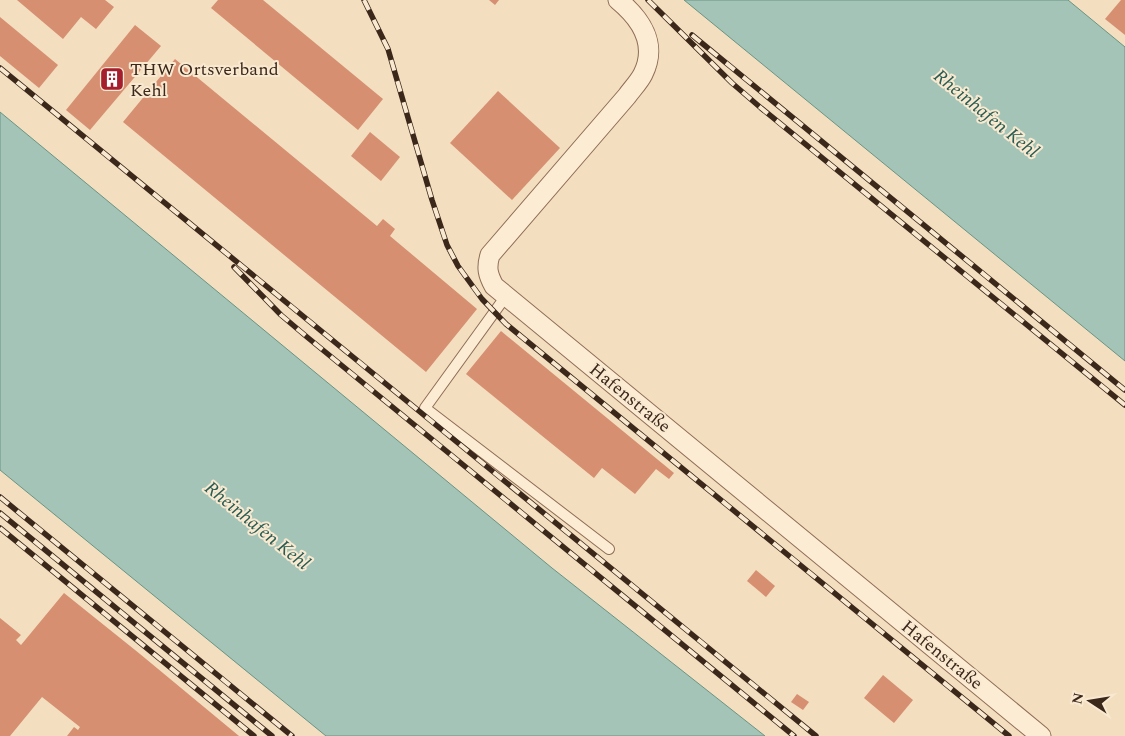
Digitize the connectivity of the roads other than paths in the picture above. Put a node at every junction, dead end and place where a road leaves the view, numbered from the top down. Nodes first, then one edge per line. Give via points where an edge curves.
1 (618, 0) edge
2 (506, 296) junction
3 (608, 549) dead end
4 (1040, 736) edge

1 - 2 street, Hafenstraße via 645,32 649,45 643,74 490,255 488,274 494,286
2 - 3 lane via 425,408
2 - 4 street, Hafenstraße

